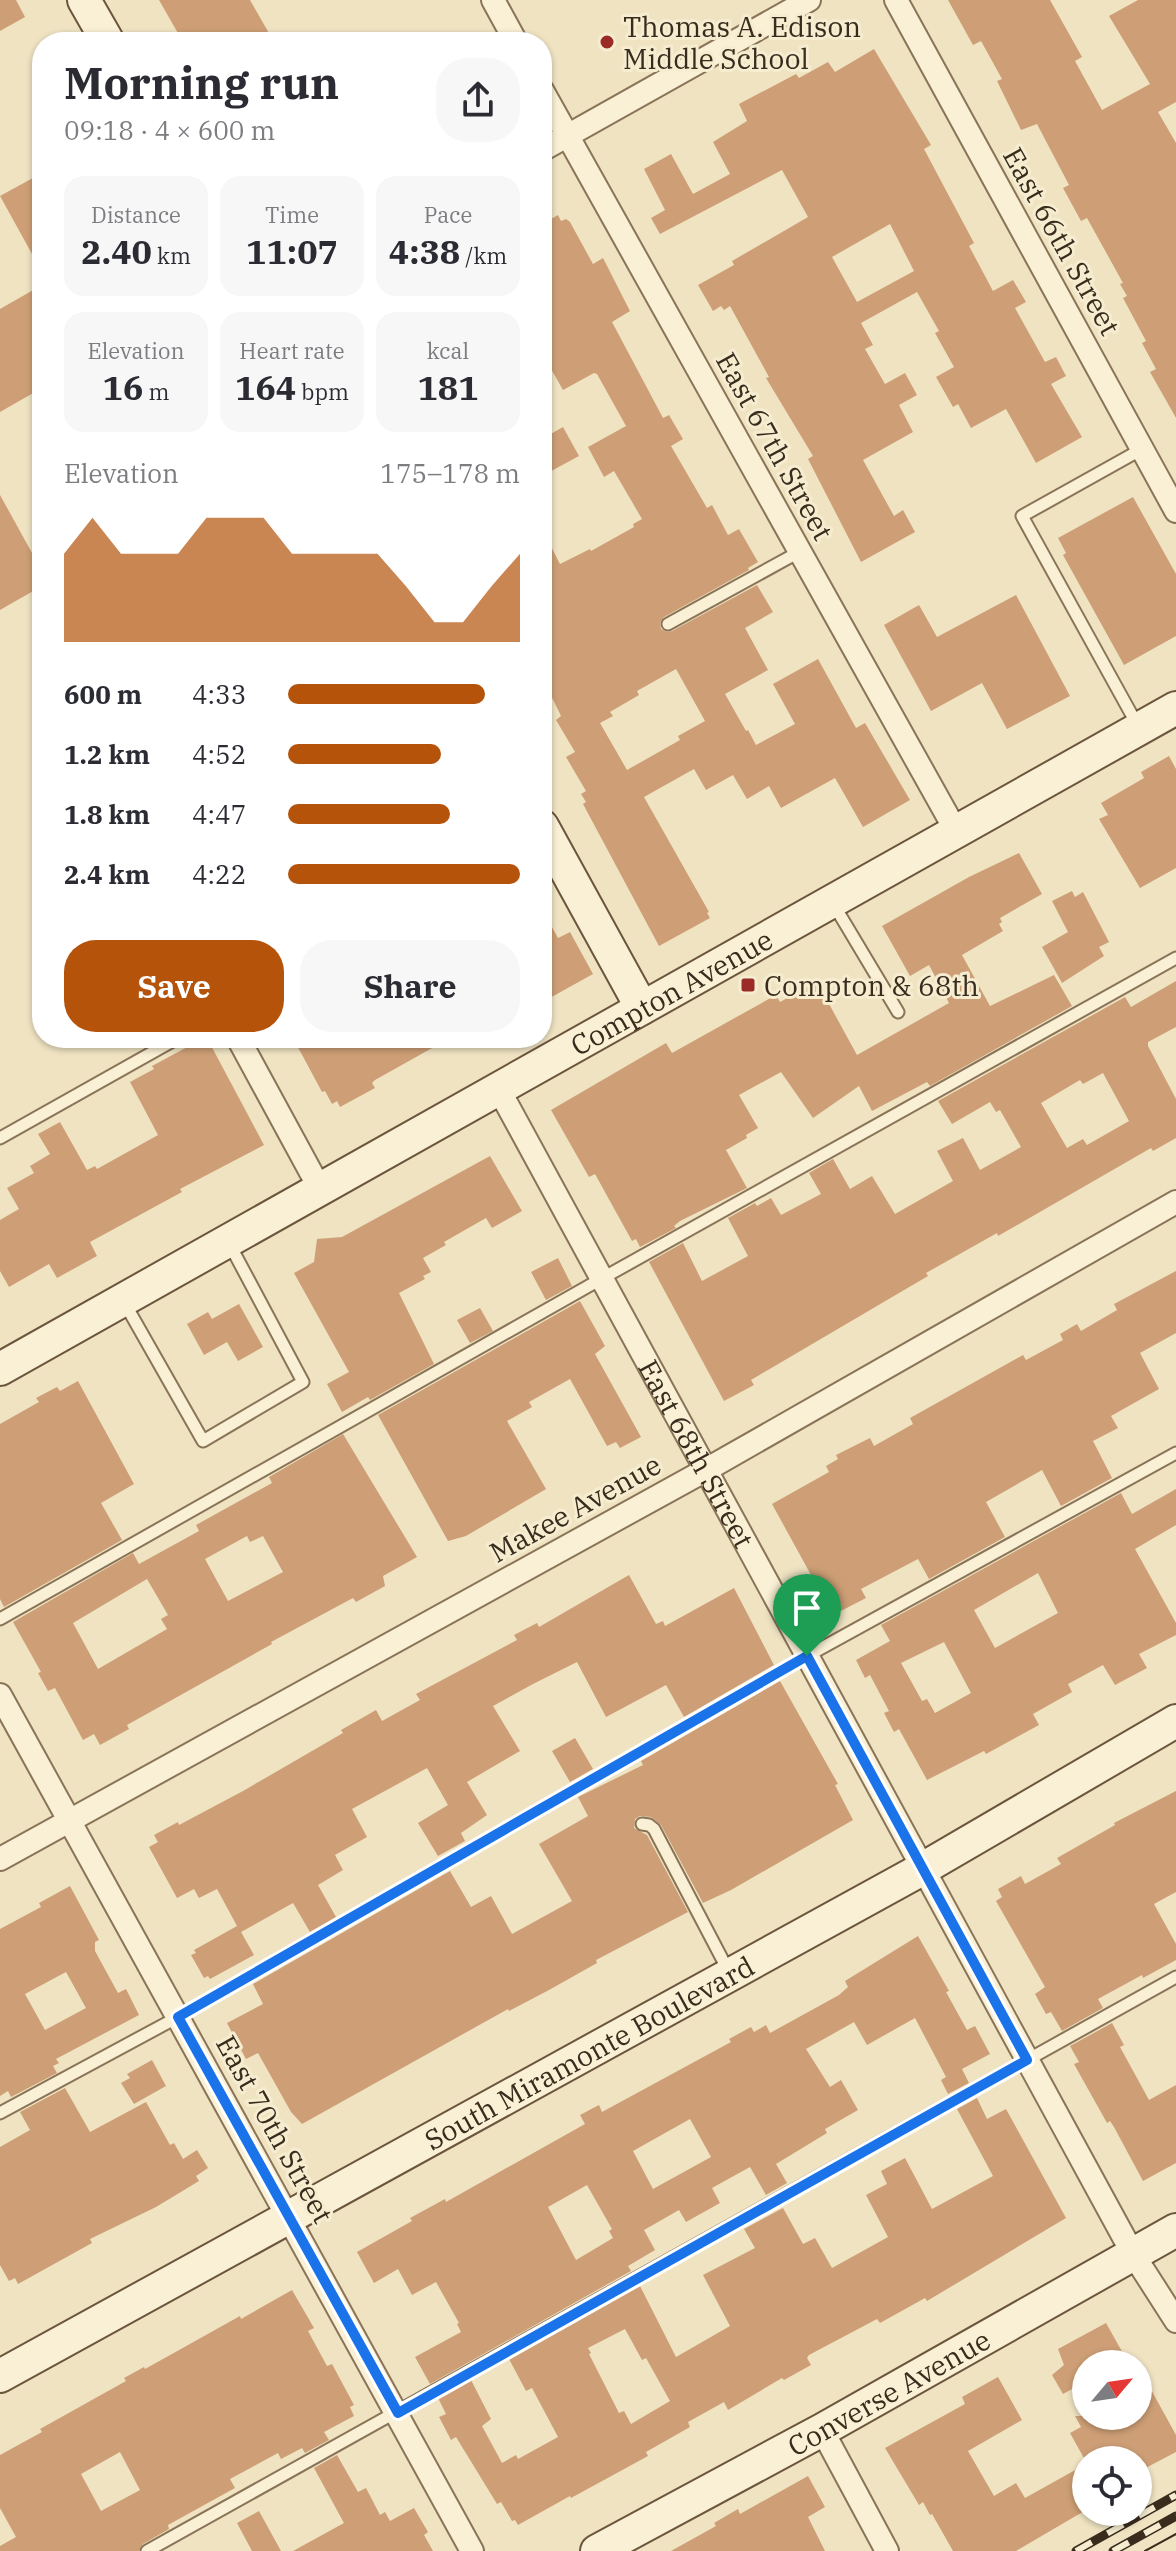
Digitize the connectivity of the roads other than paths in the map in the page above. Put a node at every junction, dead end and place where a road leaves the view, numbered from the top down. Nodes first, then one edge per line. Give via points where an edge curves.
1 (84, 0) edge
2 (493, 0) edge
3 (809, 0) edge
4 (896, 0) edge
5 (102, 32) edge
6 (511, 32) edge
7 (552, 108) edge
8 (567, 136) junction
9 (552, 144) edge
10 (1142, 449) junction
11 (1176, 511) edge
12 (799, 552) junction
13 (668, 624) dead end
14 (1176, 708) edge
15 (1139, 729) junction
16 (956, 831) junction
17 (552, 844) edge
18 (831, 901) junction
19 (1176, 958) edge
20 (642, 1008) junction
21 (898, 1012) dead end
22 (160, 1048) edge
23 (243, 1048) edge
24 (498, 1088) junction
25 (0, 1138) edge
26 (320, 1189) junction
27 (1176, 1202) edge
28 (228, 1241) junction
29 (601, 1279) junction
30 (123, 1300) junction
31 (0, 1369) edge
32 (1176, 1453) edge
33 (704, 1471) junction
34 (0, 1619) edge
35 (807, 1656) junction
36 (0, 1695) edge
37 (1176, 1721) edge
38 (68, 1821) junction
39 (642, 1824) dead end
40 (0, 1859) edge
41 (924, 1868) junction
42 (730, 1975) junction
43 (1176, 1977) edge
44 (178, 2017) junction
45 (1027, 2060) junction
46 (0, 2113) edge
47 (289, 2215) junction
48 (1176, 2230) edge
49 (1133, 2254) junction
50 (1176, 2321) edge
51 (0, 2376) edge
52 (398, 2413) junction
53 (822, 2430) junction
54 (147, 2551) edge
55 (472, 2551) edge
56 (597, 2551) edge
57 (887, 2551) edge

1 - 5 street
2 - 6 street
3 - 8 street
4 - 10 street, East 66th Street
7 - 8 street, East 67th Street
8 - 9 street
8 - 12 street, East 67th Street
10 - 11 street, East 66th Street
10 - 15 lane via 1022,516
12 - 13 lane
12 - 16 street, East 67th Street
14 - 15 street, Compton Avenue
15 - 16 street, Compton Avenue
16 - 18 street, Compton Avenue
17 - 20 street
18 - 20 street, Compton Avenue
18 - 21 lane
19 - 29 lane
20 - 24 street, Compton Avenue
22 - 25 lane
23 - 26 street
24 - 26 street, Compton Avenue
24 - 29 street, East 68th Street
26 - 28 street, Compton Avenue
27 - 33 street, Makee Avenue
28 - 30 street, Compton Avenue
28 - 30 lane via 303,1382 203,1441
29 - 33 street, East 68th Street
29 - 34 lane
30 - 31 street, Compton Avenue
32 - 35 lane
33 - 35 street, East 68th Street
33 - 38 street, Makee Avenue
35 - 41 street, East 68th Street
35 - 44 lane
36 - 38 street, East 70th Street
37 - 41 street, South Miramonte Boulevard
38 - 40 street, Makee Avenue
38 - 44 street, East 70th Street
39 - 42 lane via 654,1829
41 - 42 street, South Miramonte Boulevard
41 - 45 street, East 68th Street
42 - 47 street, South Miramonte Boulevard
43 - 45 lane
44 - 46 lane
44 - 47 street, East 70th Street
45 - 49 street, East 68th Street
45 - 52 lane
47 - 51 street, South Miramonte Boulevard
47 - 52 street, East 70th Street
48 - 49 street, Converse Avenue
49 - 50 street, East 68th Street
49 - 53 street, Converse Avenue
52 - 54 lane
52 - 55 street, East 70th Street
53 - 56 street, Converse Avenue
53 - 57 street

